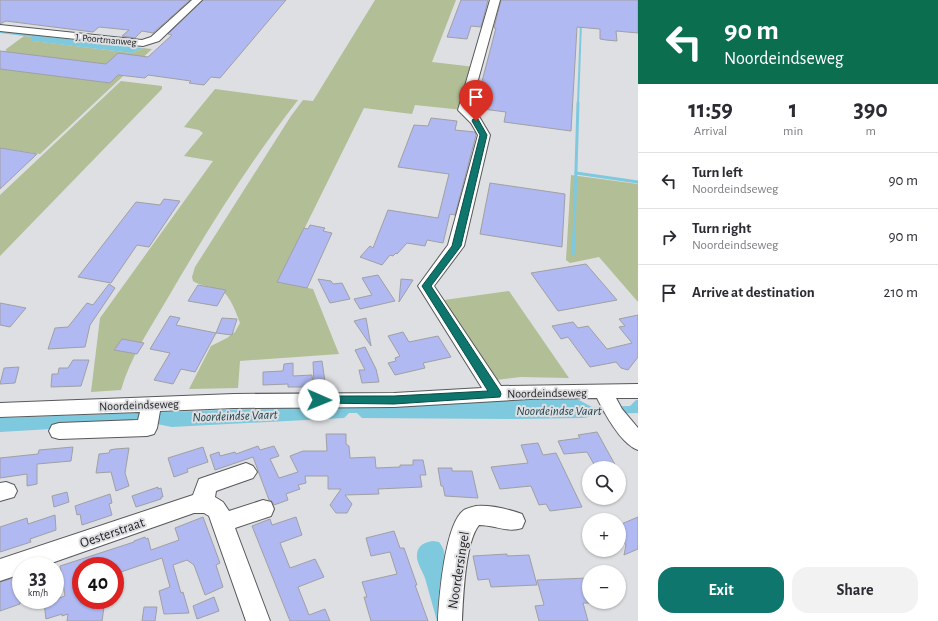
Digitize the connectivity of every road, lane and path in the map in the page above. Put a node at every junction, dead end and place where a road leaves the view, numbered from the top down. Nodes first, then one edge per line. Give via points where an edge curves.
1 (197, 0) edge
2 (495, 0) edge
3 (0, 28) edge
4 (493, 389) junction
5 (638, 391) edge
6 (609, 404) junction
7 (0, 410) edge
8 (149, 412) junction
9 (59, 431) dead end
10 (638, 442) edge
11 (246, 472) dead end
12 (202, 503) junction
13 (263, 510) dead end
14 (514, 521) dead end
15 (222, 523) junction
16 (0, 570) edge
17 (258, 621) edge
18 (450, 621) edge

1 - 3 street, J. Poortmanweg via 155,38 143,42
2 - 4 street, Noordeindseweg via 464,110 476,121 484,135 456,246 426,286
4 - 6 street, Noordeindseweg
4 - 8 street, Noordeindseweg via 394,400 304,400
5 - 6 street, Noordeindseweg
6 - 10 street
7 - 8 street, Noordeindseweg
8 - 9 street via 147,428
11 - 12 street via 207,485
12 - 15 street via 218,511
12 - 16 street, Oesterstraat
13 - 15 street
14 - 18 street, Noordersingel via 481,515 472,517 466,523 456,563
15 - 17 street

